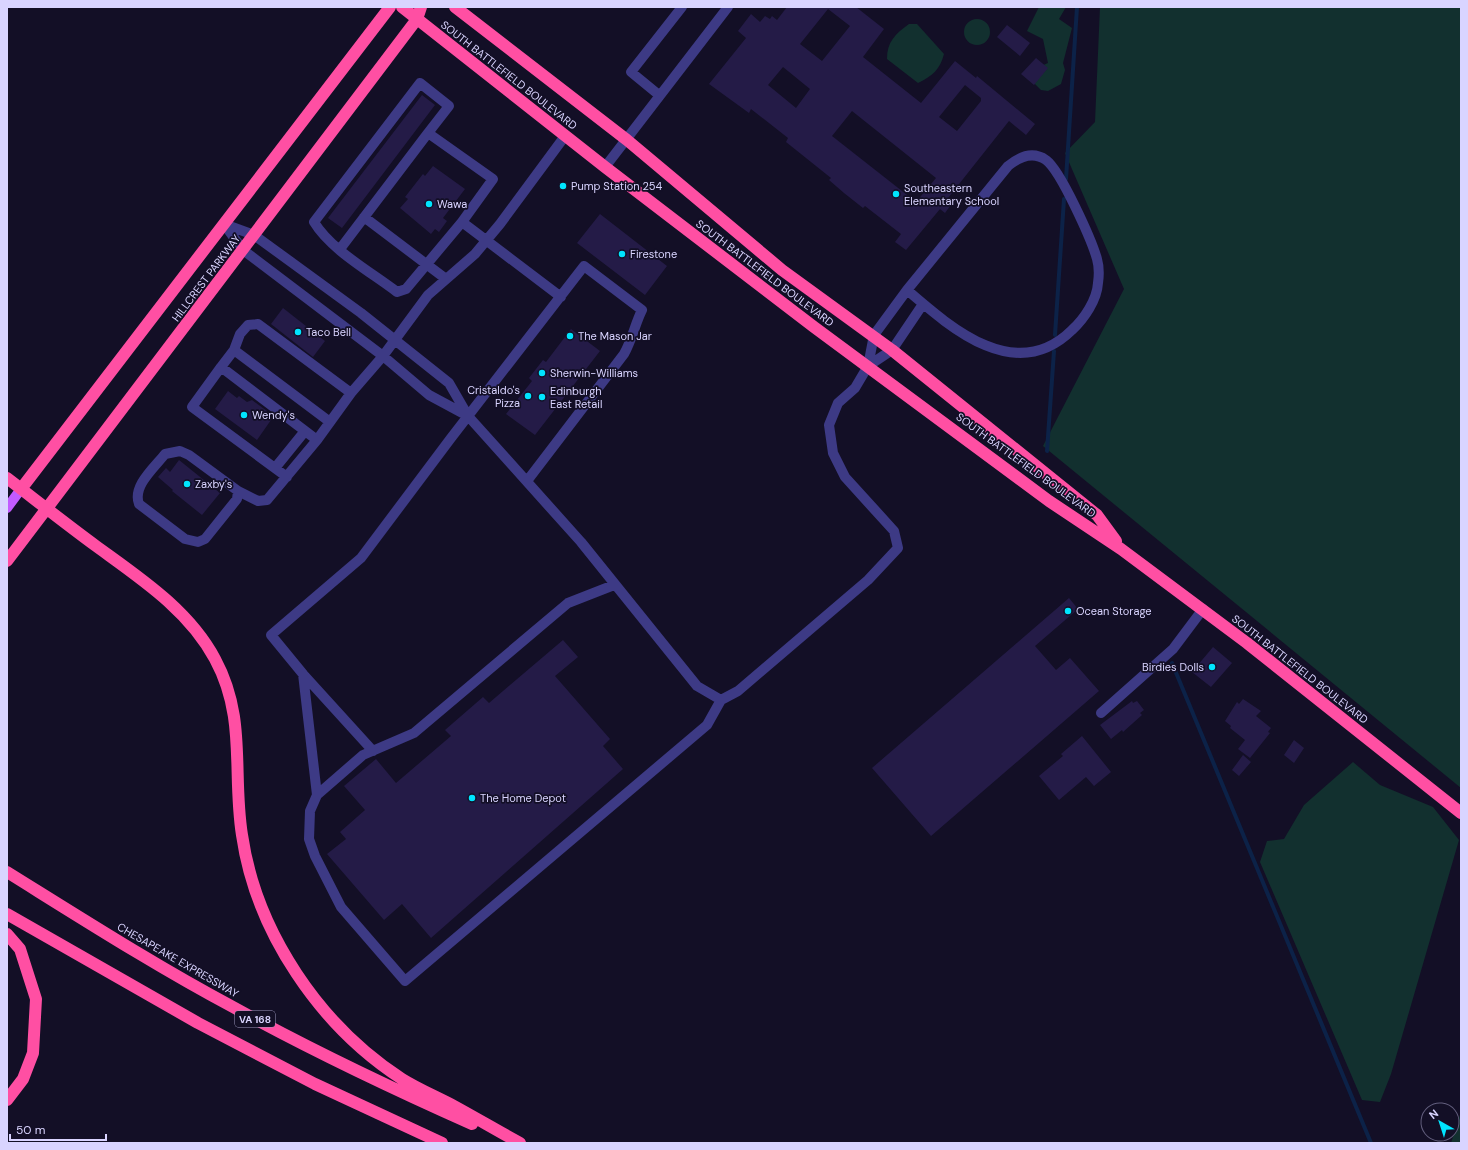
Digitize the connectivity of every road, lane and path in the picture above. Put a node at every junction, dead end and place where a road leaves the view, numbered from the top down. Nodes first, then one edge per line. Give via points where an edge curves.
1 (390, 7) edge
2 (402, 7) edge
3 (421, 7) edge
4 (455, 7) edge
5 (682, 7) edge
6 (728, 7) edge
7 (417, 19) junction
8 (660, 95) junction
9 (428, 133) junction
10 (565, 136) junction
11 (626, 140) junction
12 (605, 167) junction
13 (364, 217) junction
14 (462, 222) junction
15 (224, 224) junction
16 (254, 235) junction
17 (487, 239) junction
18 (340, 249) junction
19 (243, 250) junction
20 (427, 264) junction
21 (446, 279) junction
22 (907, 290) junction
23 (561, 297) junction
24 (923, 304) junction
25 (874, 335) junction
26 (395, 339) junction
27 (234, 350) junction
28 (892, 350) junction
29 (383, 356) junction
30 (868, 366) junction
31 (221, 367) junction
32 (351, 393) junction
33 (468, 416) junction
34 (330, 422) junction
35 (305, 431) junction
36 (316, 440) junction
37 (275, 468) junction
38 (287, 477) junction
39 (7, 478) edge
40 (527, 481) junction
41 (21, 489) junction
42 (238, 491) junction
43 (7, 508) edge
44 (47, 509) junction
45 (1121, 549) junction
46 (7, 561) edge
47 (614, 585) junction
48 (1203, 610) junction
49 (303, 674) junction
50 (721, 700) junction
51 (1101, 713) dead end
52 (373, 751) junction
53 (317, 794) junction
54 (1461, 813) edge
55 (7, 872) edge
56 (7, 914) edge
57 (7, 934) edge
58 (7, 1100) edge
59 (442, 1143) edge
60 (515, 1143) edge
61 (520, 1143) edge

1 - 15 highway, HILLCREST PARKWAY
2 - 7 highway, SOUTH BATTLEFIELD BOULEVARD
3 - 7 highway, HILLCREST PARKWAY
4 - 11 highway, SOUTH BATTLEFIELD BOULEVARD
5 - 8 lane via 631,72
6 - 8 lane
7 - 10 highway, SOUTH BATTLEFIELD BOULEVARD
7 - 16 highway, HILLCREST PARKWAY
8 - 11 lane
9 - 13 lane
9 - 14 lane via 493,179
9 - 18 lane via 449,106 420,83 314,222 321,234
10 - 12 highway, SOUTH BATTLEFIELD BOULEVARD
10 - 17 lane
11 - 12 lane
11 - 25 highway, SOUTH BATTLEFIELD BOULEVARD via 782,270
12 - 30 highway, SOUTH BATTLEFIELD BOULEVARD
13 - 18 lane
13 - 20 lane
14 - 17 lane
14 - 20 lane
15 - 16 lane
15 - 19 lane
15 - 41 highway, HILLCREST PARKWAY
16 - 19 highway, HILLCREST PARKWAY
16 - 26 lane
17 - 21 lane
17 - 23 lane
18 - 20 lane via 397,292 406,290
19 - 29 lane
19 - 44 highway, HILLCREST PARKWAY
20 - 21 lane
21 - 26 lane via 428,295
22 - 24 lane
22 - 24 lane via 1008,166 1018,158 1032,155 1046,160 1055,170 1087,231 1098,261 1098,285 1090,308 1077,325 1066,336 1035,352 998,351 981,345
22 - 25 lane
23 - 33 lane
23 - 40 lane via 584,266 642,310 624,354
24 - 28 lane
25 - 28 highway, SOUTH BATTLEFIELD BOULEVARD
25 - 30 lane
26 - 29 lane
26 - 33 lane via 449,383
27 - 31 lane
27 - 32 lane via 240,334 248,326 258,324
27 - 34 lane
28 - 30 lane
28 - 45 highway, SOUTH BATTLEFIELD BOULEVARD via 1097,515
29 - 32 lane
29 - 33 lane via 429,394
30 - 45 highway, SOUTH BATTLEFIELD BOULEVARD via 1049,501
30 - 50 lane via 855,388 838,403 829,425 833,453 845,477 894,531 898,548 868,580 738,691
31 - 35 lane
31 - 37 lane via 192,407
32 - 34 lane
33 - 40 lane
33 - 49 lane via 361,558 271,634
34 - 36 lane
35 - 36 lane
35 - 37 lane
36 - 38 lane
37 - 38 lane
38 - 42 lane via 267,500 258,501
39 - 41 highway
40 - 47 lane via 581,542
41 - 43 main road, HILLCREST PARKWAY
41 - 44 highway
42 - 42 lane via 189,455 173,451 165,454 138,489 136,496 139,504 185,539 198,542 205,539 237,499
44 - 46 highway, HILLCREST PARKWAY
44 - 61 highway via 176,608 205,643 215,660 234,706 238,743 238,800 250,874 276,938 306,986 340,1027 402,1079
45 - 48 highway, SOUTH BATTLEFIELD BOULEVARD
47 - 50 lane via 697,686
47 - 52 lane via 568,604 414,733
48 - 51 lane via 1173,649
48 - 54 highway, SOUTH BATTLEFIELD BOULEVARD via 1247,642
49 - 52 lane
49 - 53 lane
50 - 53 lane via 708,726 405,981 341,908 315,856 309,839 310,811
52 - 53 lane via 363,755
55 - 60 highway, CHESAPEAKE EXPRESSWAY / VA 168 via 124,945 232,1007 363,1074
56 - 59 highway, VA 168 via 198,1023 315,1084
57 - 58 highway via 20,949 36,999 33,1054 23,1079

